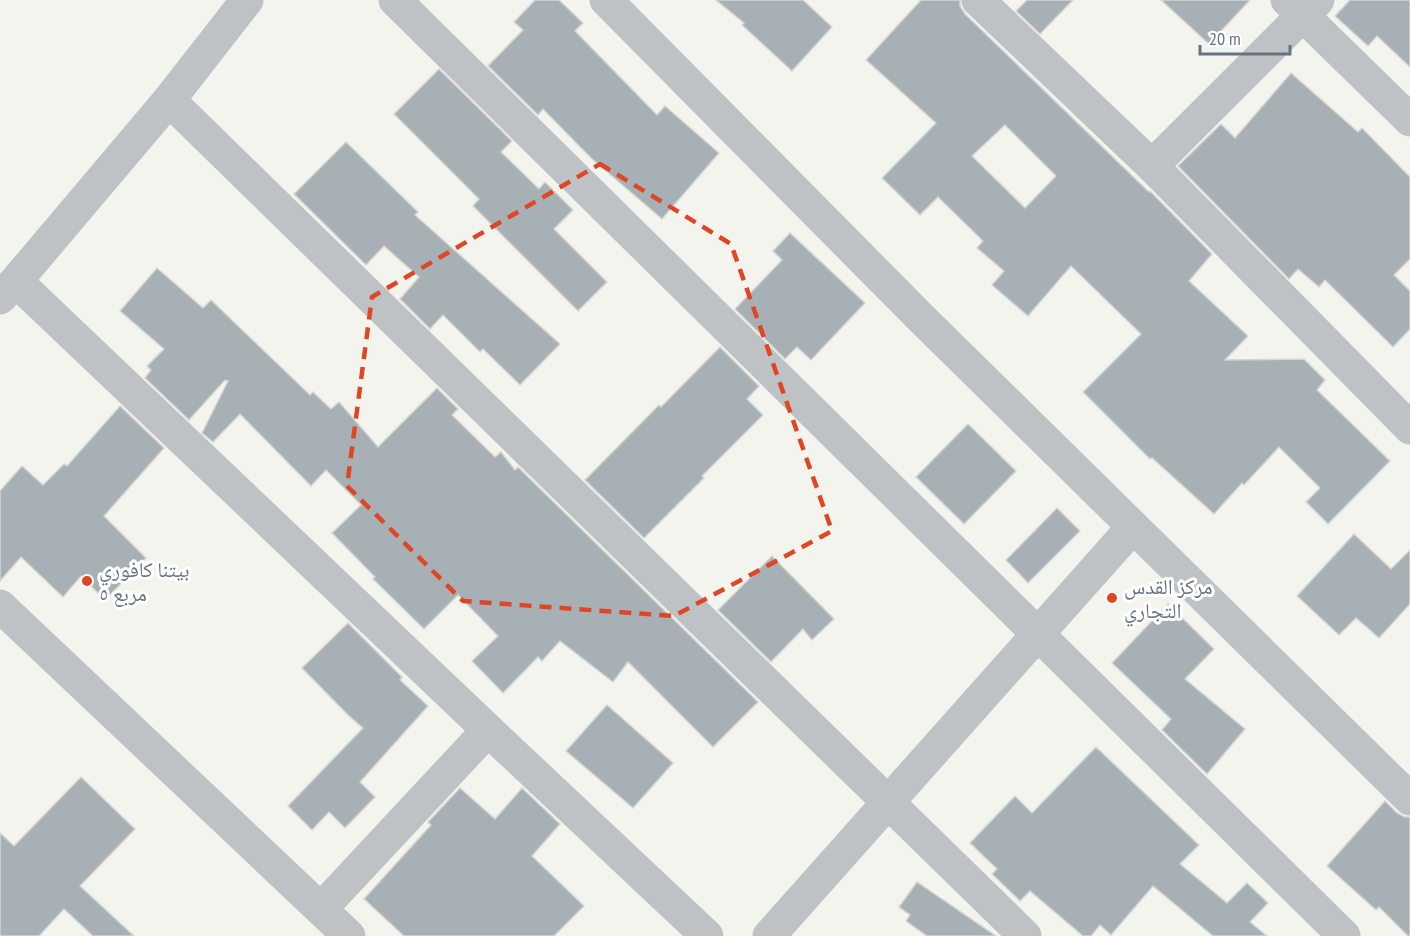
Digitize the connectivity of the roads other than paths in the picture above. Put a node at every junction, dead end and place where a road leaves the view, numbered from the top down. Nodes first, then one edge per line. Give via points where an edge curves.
1 (247, 0) edge
2 (395, 0) edge
3 (606, 0) edge
4 (978, 0) edge
5 (1302, 5) edge
6 (169, 100) junction
7 (1410, 120) edge
8 (1152, 166) junction
9 (8, 290) edge
10 (1410, 428) edge
11 (1133, 527) junction
12 (0, 606) edge
13 (1038, 634) junction
14 (488, 730) junction
15 (1410, 799) edge
16 (888, 802) junction
17 (321, 909) junction
18 (349, 936) edge
19 (707, 936) edge
20 (769, 936) edge
21 (1025, 936) edge
22 (1344, 936) edge

1 - 6 street
2 - 13 street
3 - 11 street
4 - 8 street
5 - 7 street
5 - 8 street
6 - 9 street
6 - 16 street
8 - 10 street
9 - 14 street
11 - 13 street
11 - 15 street
12 - 17 street
13 - 16 street
13 - 22 street
14 - 17 street
14 - 19 street
16 - 20 street
16 - 21 street
17 - 18 street

